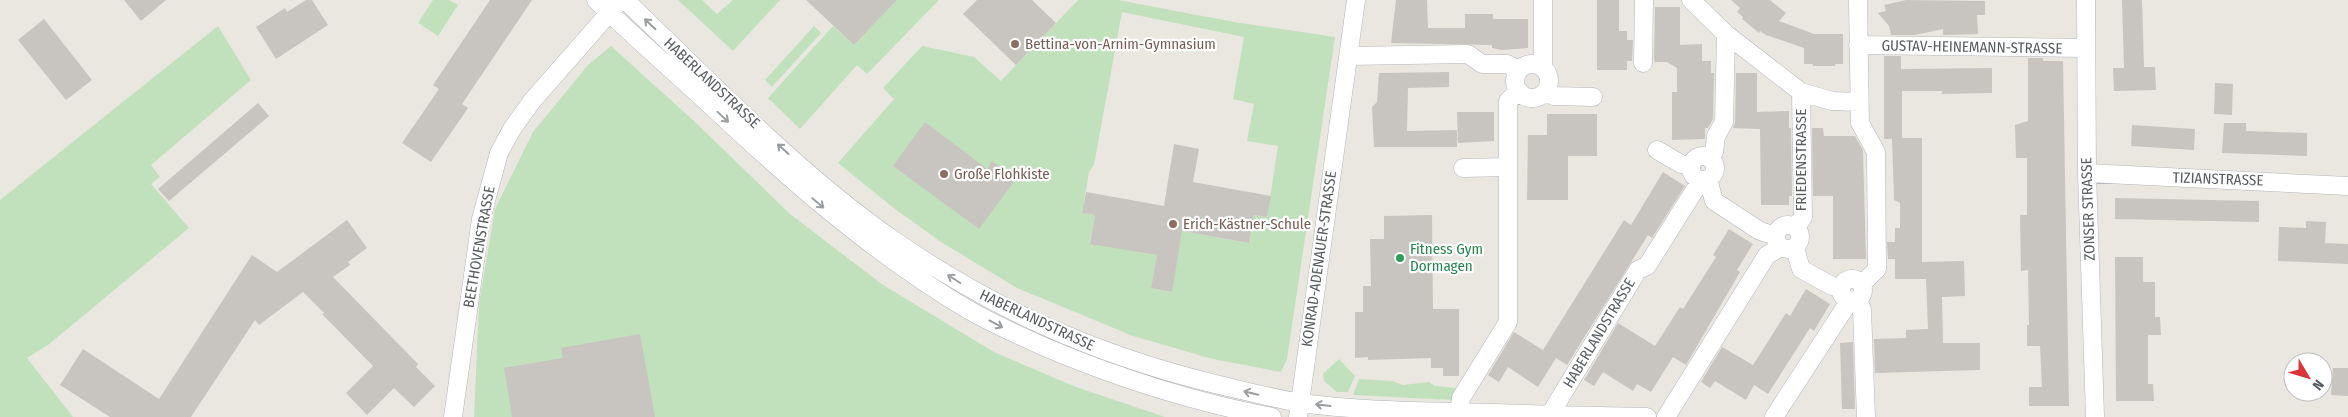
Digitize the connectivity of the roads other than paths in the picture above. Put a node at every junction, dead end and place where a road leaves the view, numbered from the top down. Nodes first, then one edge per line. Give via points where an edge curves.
1 (596, 0) edge
2 (625, 0) edge
3 (1356, 0) edge
4 (1543, 0) edge
5 (1644, 0) edge
6 (1691, 0) edge
7 (1858, 0) edge
8 (2086, 0) edge
9 (615, 6) edge
10 (1726, 34) junction
11 (1858, 45) junction
12 (2086, 48) junction
13 (1349, 56) junction
14 (1643, 63) dead end
15 (1543, 67) junction
16 (1519, 70) junction
17 (1519, 91) junction
18 (1546, 91) junction
19 (1801, 92) junction
20 (1593, 97) dead end
21 (1859, 102) junction
22 (1657, 150) dead end
23 (1508, 167) junction
24 (1463, 168) dead end
25 (2087, 173) junction
26 (1700, 175) junction
27 (2348, 186) edge
28 (1784, 244) junction
29 (1853, 293) junction
30 (1298, 410) edge
31 (1459, 412) junction
32 (1549, 416) edge
33 (453, 417) edge
34 (1272, 417) edge
35 (1647, 417) edge
36 (1666, 417) edge
37 (1774, 417) edge
38 (1866, 417) edge
39 (2095, 417) edge

1 - 9 street, HABERLANDSTRASSE
30 -> 2 street, HABERLANDSTRASSE via 1078,342 978,293 860,215 758,126
3 - 13 street, KONRAD-ADENAUER-STRASSE
4 - 15 street
5 - 14 street
6 - 10 street, FRIEDENSTRASSE
7 - 11 street
8 - 12 street, ZONSER STRASSE
9 - 33 street, BEETHOVENSTRASSE via 532,101 499,153 481,219
9 -> 34 street, HABERLANDSTRASSE via 787,176 832,215 967,309 1007,330 1122,378 1164,392
10 - 19 street, FRIEDENSTRASSE
10 - 26 street via 1724,122 1716,136 1710,159 1715,170
11 - 12 street, GUSTAV-HEINEMANN-STRASSE
11 - 21 street
12 - 25 street, ZONSER STRASSE
13 - 16 street via 1468,54 1482,64 1507,64
13 - 30 street, KONRAD-ADENAUER-STRASSE
15 - 16 street via 1528,64
15 - 18 street via 1548,76
16 - 17 street via 1516,80
17 - 18 street via 1532,97
17 - 23 street via 1508,101
18 - 20 street via 1554,96
19 - 21 street, FRIEDENSTRASSE via 1832,101
19 - 28 street, FRIEDENSTRASSE via 1803,217 1796,227 1801,238
21 - 29 street via 1860,123 1876,152 1877,269
22 - 26 street
23 - 24 street
23 - 31 street via 1508,322 1461,398
25 - 27 street, TIZIANSTRASSE
25 - 39 street, ZONSER STRASSE
26 - 28 street via 1714,201
26 - 32 street, HABERLANDSTRASSE via 1648,266 1638,270
28 - 29 street via 1801,269
28 - 36 street via 1768,255
29 - 37 street
29 - 38 street via 1862,310
31 -> 30 street, HABERLANDSTRASSE
31 - 32 street, HABERLANDSTRASSE
32 - 35 street, HABERLANDSTRASSE

